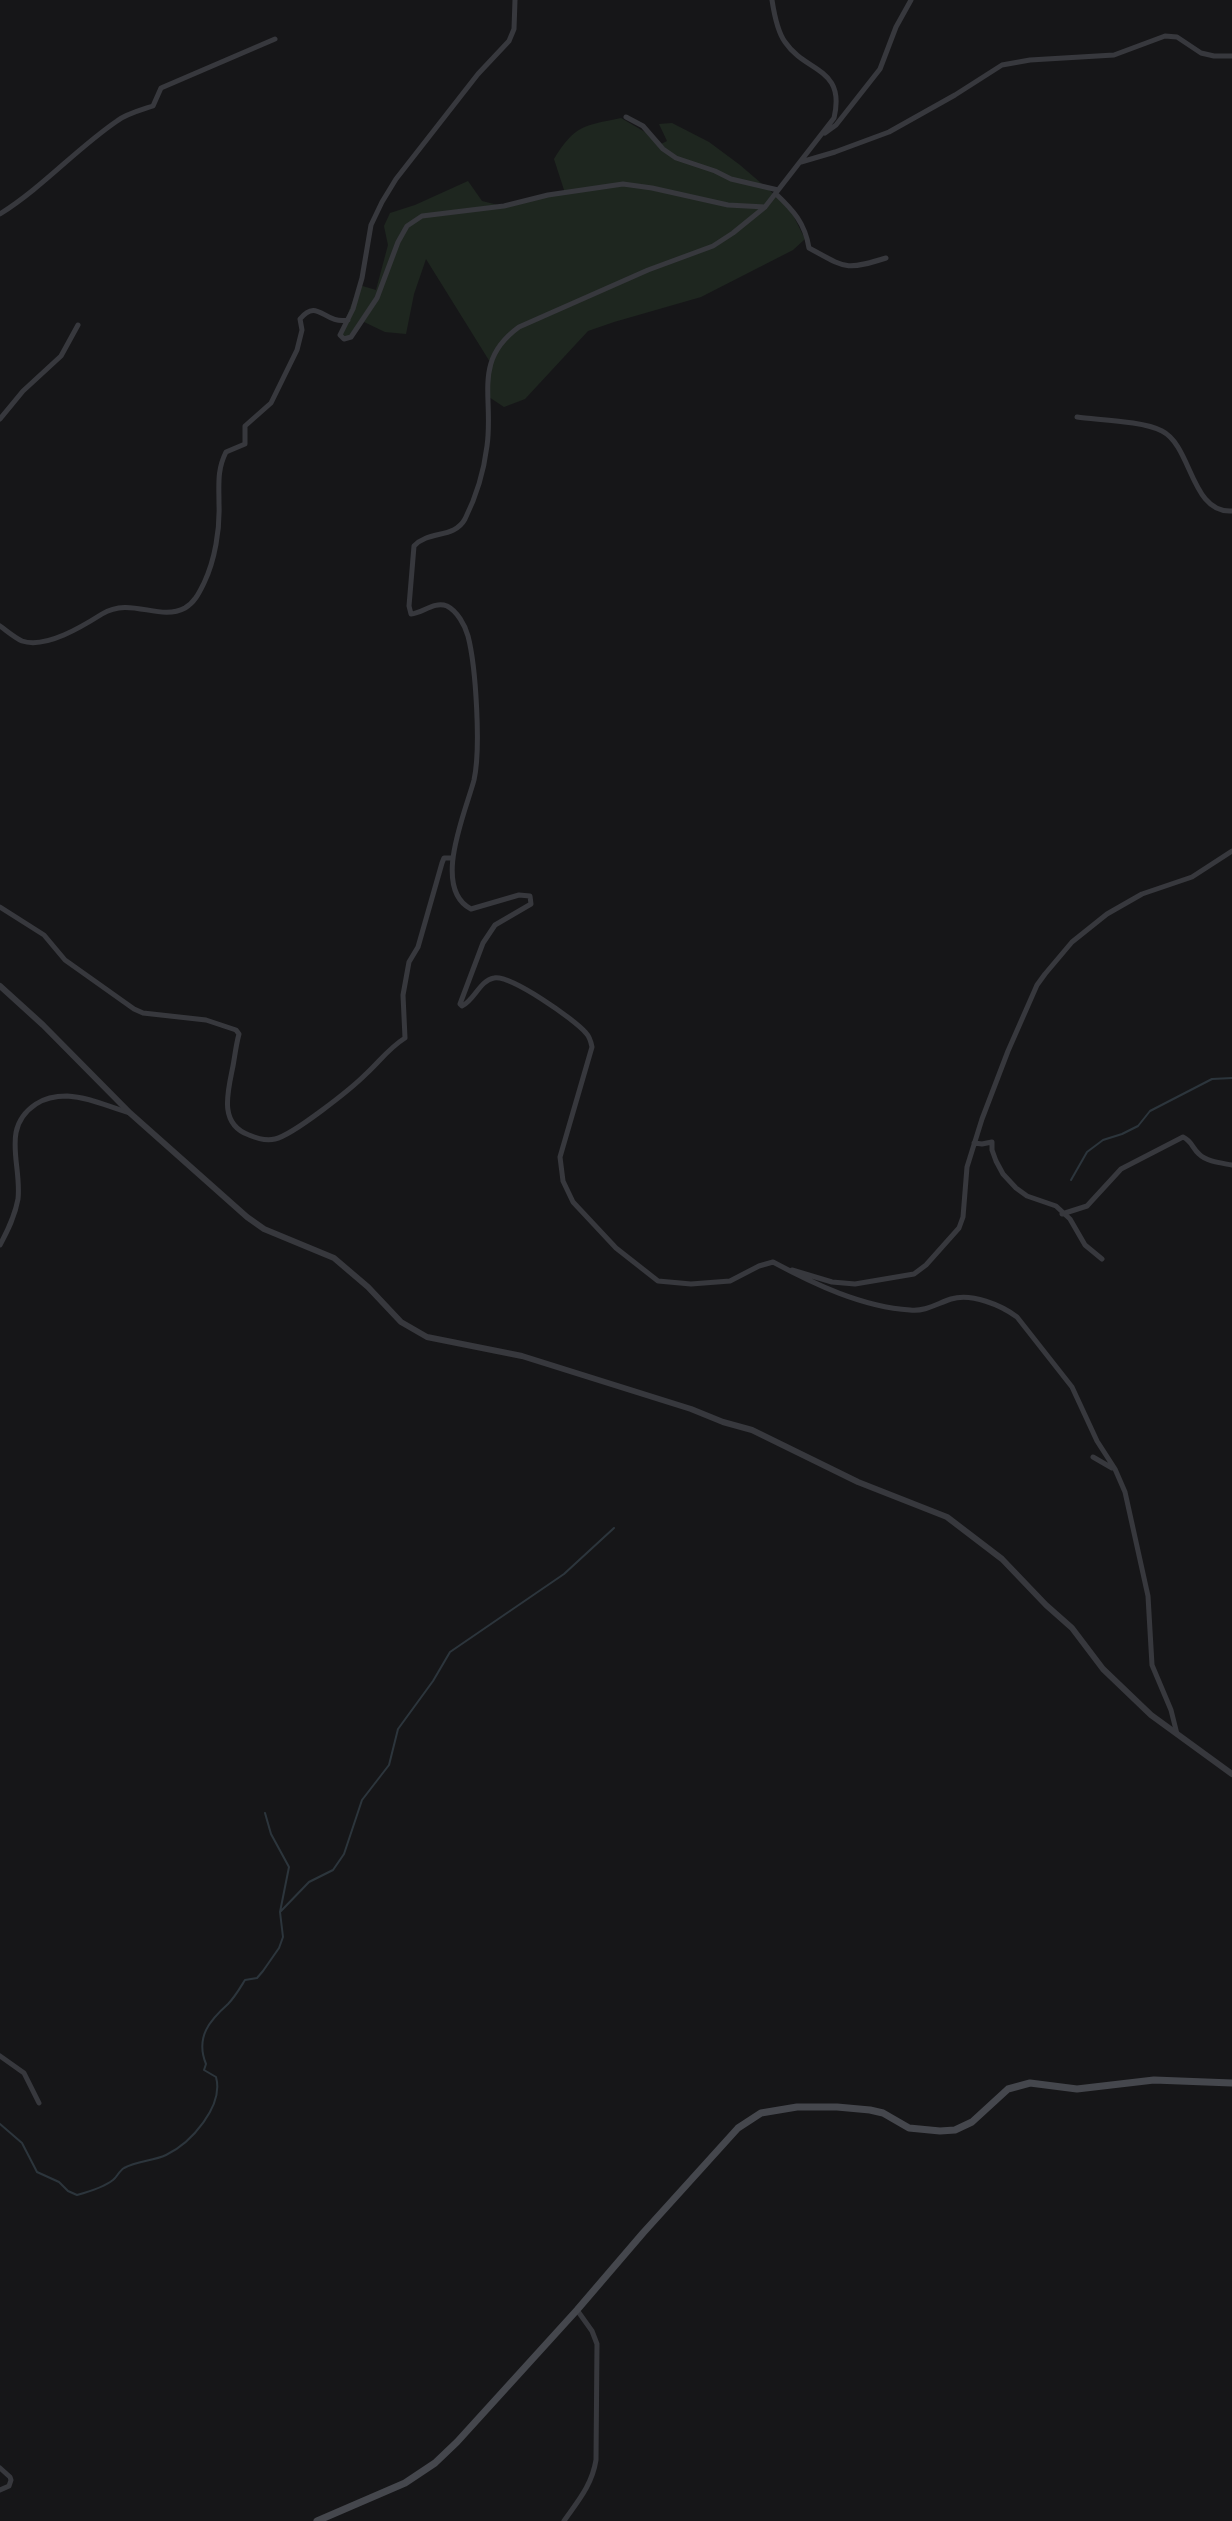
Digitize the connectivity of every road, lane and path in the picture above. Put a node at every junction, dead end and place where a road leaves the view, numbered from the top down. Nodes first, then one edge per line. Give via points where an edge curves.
1 (515, 0) edge
2 (772, 0) edge
3 (911, 0) edge
4 (275, 39) dead end
5 (1232, 56) edge
6 (626, 117) dead end
7 (820, 136) junction
8 (801, 162) junction
9 (777, 192) junction
10 (765, 207) junction
11 (0, 214) edge
12 (886, 258) dead end
13 (348, 320) junction
14 (78, 325) dead end
15 (1076, 417) dead end
16 (0, 419) edge
17 (1232, 511) edge
18 (0, 626) edge
19 (1232, 851) edge
20 (453, 858) junction
21 (0, 907) edge
22 (0, 986) edge
23 (130, 1113) junction
24 (974, 1143) junction
25 (1232, 1165) edge
26 (1062, 1214) junction
27 (0, 1245) edge
28 (1102, 1259) dead end
29 (785, 1268) junction
30 (1093, 1457) dead end
31 (1115, 1469) junction
32 (1178, 1736) junction
33 (1232, 1774) edge
34 (0, 2056) edge
35 (1232, 2083) edge
36 (39, 2103) dead end
37 (578, 2310) junction
38 (0, 2468) edge
39 (0, 2490) edge
40 (317, 2521) edge
41 (565, 2521) edge

1 - 13 street via 509,41 478,74 382,202 371,225 362,278
2 - 7 street via 785,43 823,71 835,90 834,118
3 - 7 street via 876,76 836,125
4 - 11 street via 161,88 152,106 117,120
5 - 8 street via 1201,53 1177,37 1165,36 1114,55 1002,65 889,132
6 - 9 street via 643,126 676,158
7 - 8 street
8 - 9 street
9 - 10 street
9 - 12 street via 803,224 809,248 840,265 856,268
10 - 13 street via 728,205 623,184 422,216 407,226 377,298 351,337 344,339 340,335
10 - 20 street via 713,246 519,327 497,347 488,379 487,445 464,521 457,529 419,541 413,551 411,614 435,605 448,607 465,628 472,654 474,778
13 - 18 street via 332,321 318,311 300,319 297,350 271,403 245,426 245,444 226,452 218,473 219,513 211,568 189,605 175,612 110,608 77,629 31,642 21,641
14 - 16 street via 61,356
15 - 17 street via 1165,432 1200,493 1218,510
19 - 24 street via 1192,877 1121,905 1072,942 1037,985
20 - 21 street via 444,858 418,947 409,962 403,995 405,1038 321,1109 271,1140 236,1130 230,1120 229,1079 239,1034 236,1030 206,1020 134,1009 65,960 44,935
20 - 29 street via 452,878 464,906 479,908 525,895 531,899 531,904 495,925 483,943 460,1004 467,1004 488,980 499,978 522,986 590,1038 592,1047 560,1157 573,1202 616,1248 658,1280 691,1284 730,1281 773,1262
22 - 23 street
23 - 27 street via 69,1096 55,1096 28,1110 14,1131 17,1202
23 - 32 street via 247,1217 264,1229 334,1258 410,1329 447,1342 522,1356 752,1430 858,1482 947,1517 1002,1559 1072,1628 1103,1669
24 - 26 street via 992,1142 996,1161 1016,1188 1056,1206
24 - 29 street via 959,1228 918,1271 855,1284
25 - 26 street via 1200,1155 1183,1138 1121,1169 1087,1206
26 - 28 street
29 - 31 street via 859,1300 912,1311 961,1297 1008,1310 1072,1387
30 - 31 street
31 - 32 street via 1125,1492 1146,1584 1152,1665
32 - 33 street
34 - 36 street via 24,2073
35 - 37 main road via 1154,2080 1077,2089 1030,2083 1008,2090 972,2122 940,2131 909,2127 870,2110 797,2107 761,2113 738,2128
37 - 40 main road via 435,2463 405,2483
37 - 41 street via 597,2344 596,2460 587,2490
38 - 39 street via 11,2480

